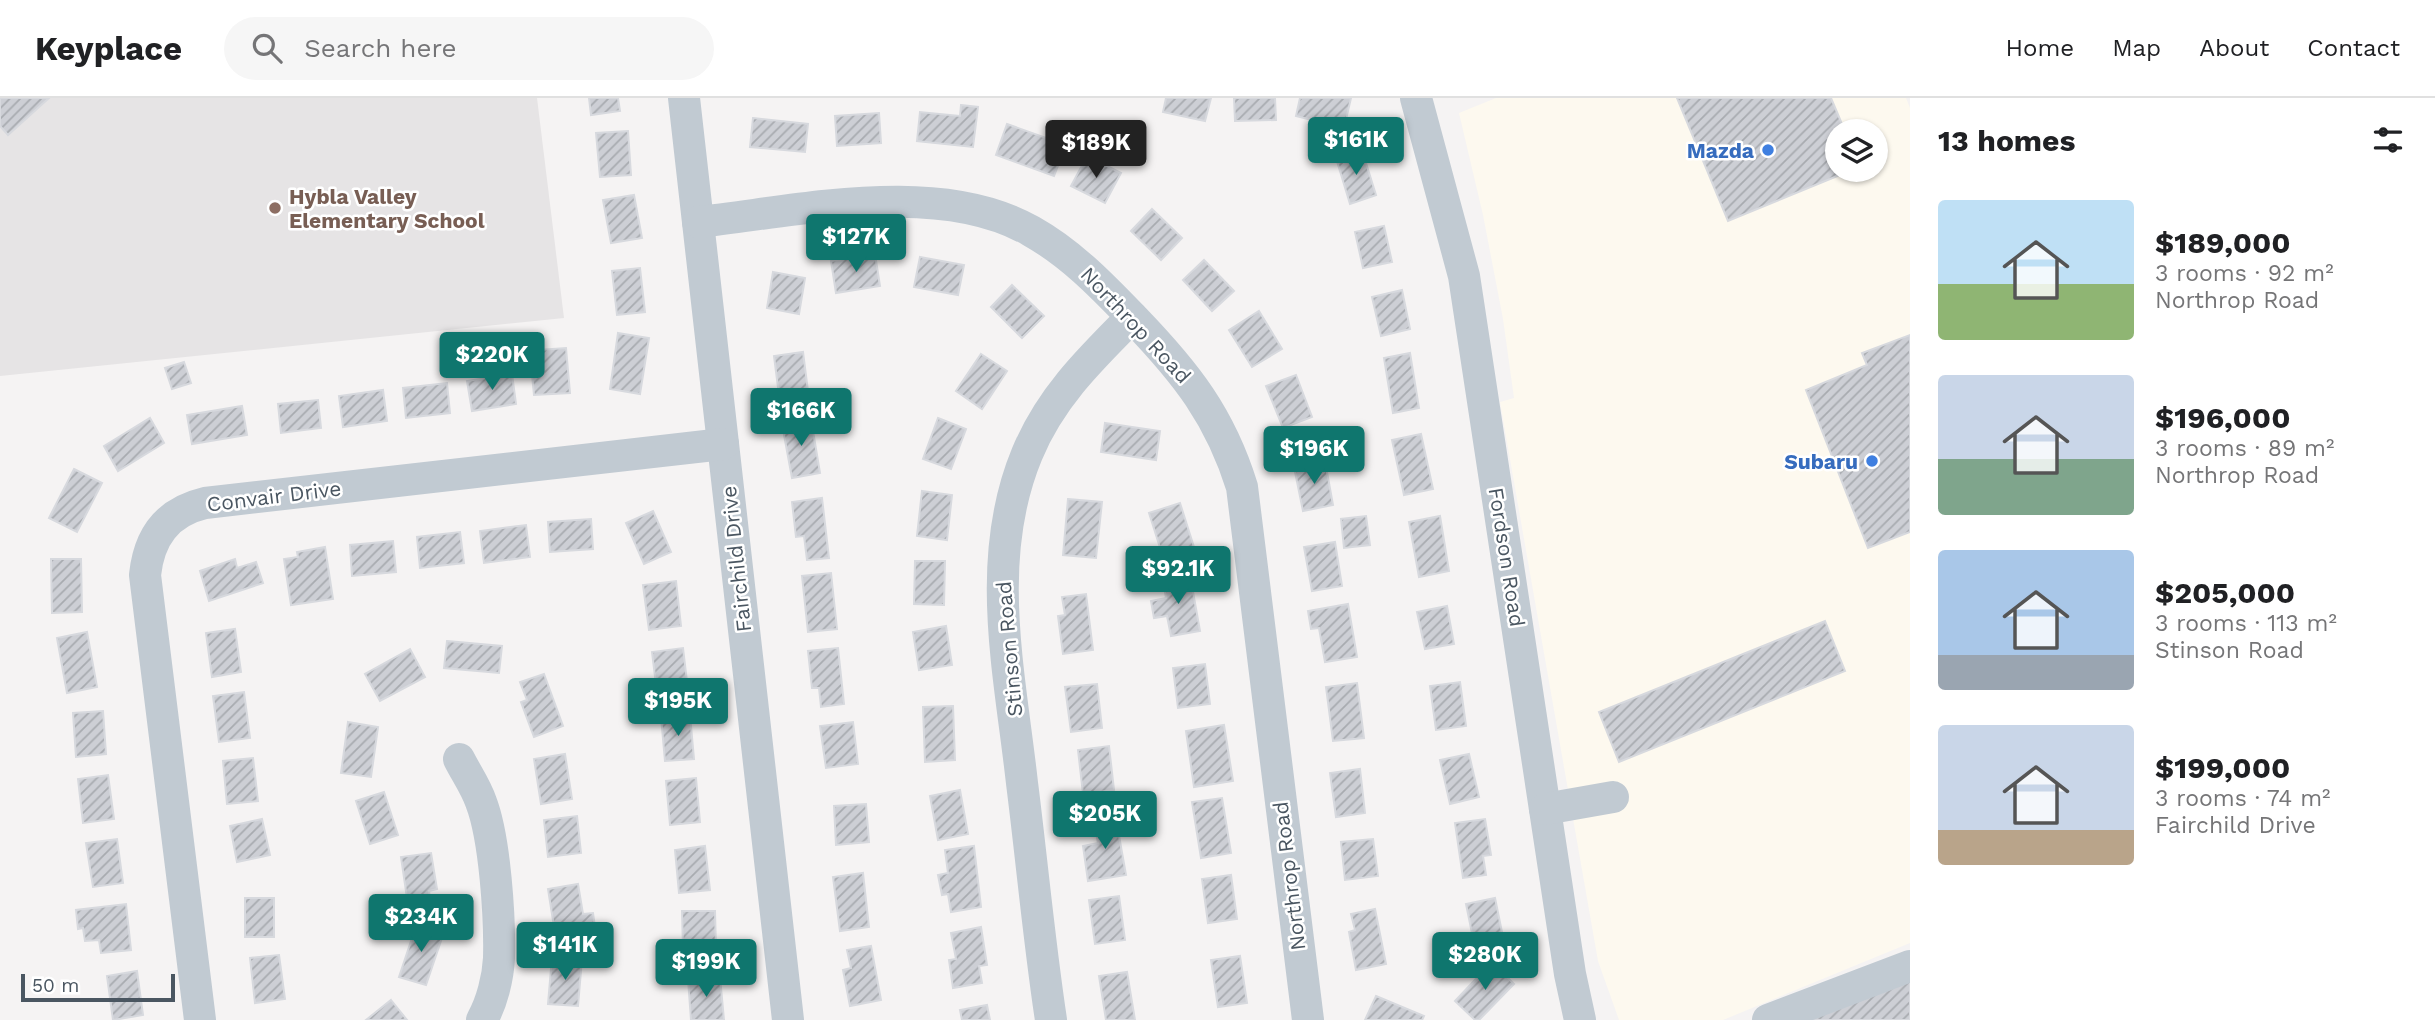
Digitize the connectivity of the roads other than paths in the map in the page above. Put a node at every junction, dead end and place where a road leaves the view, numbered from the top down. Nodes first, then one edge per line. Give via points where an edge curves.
1 (684, 98) edge
2 (1416, 98) edge
3 (698, 222) junction
4 (1132, 317) junction
5 (723, 444) junction
6 (459, 759) dead end
7 (1613, 797) dead end
8 (1545, 810) junction
9 (1910, 966) edge
10 (200, 1020) edge
11 (482, 1020) edge
12 (788, 1020) edge
13 (1051, 1020) edge
14 (1308, 1020) edge
15 (1580, 1020) edge
16 (1768, 1020) edge

1 - 3 street, Fairchild Drive
2 - 8 street, Fordson Road via 1464,276
3 - 4 street, Northrop Road via 885,201 964,207 1009,220 1051,243
3 - 5 street, Fairchild Drive
4 - 13 street, Stinson Road via 1069,382 1041,425 1015,487 1002,558 1005,636
4 - 14 street, Northrop Road via 1203,398 1227,443 1242,487
5 - 10 street, Convair Drive via 205,503 179,512 165,523 150,547 145,575
5 - 12 street, Fairchild Drive
6 - 11 street via 482,802 497,914 499,960
7 - 8 street
8 - 15 street, Fordson Road
9 - 16 street

